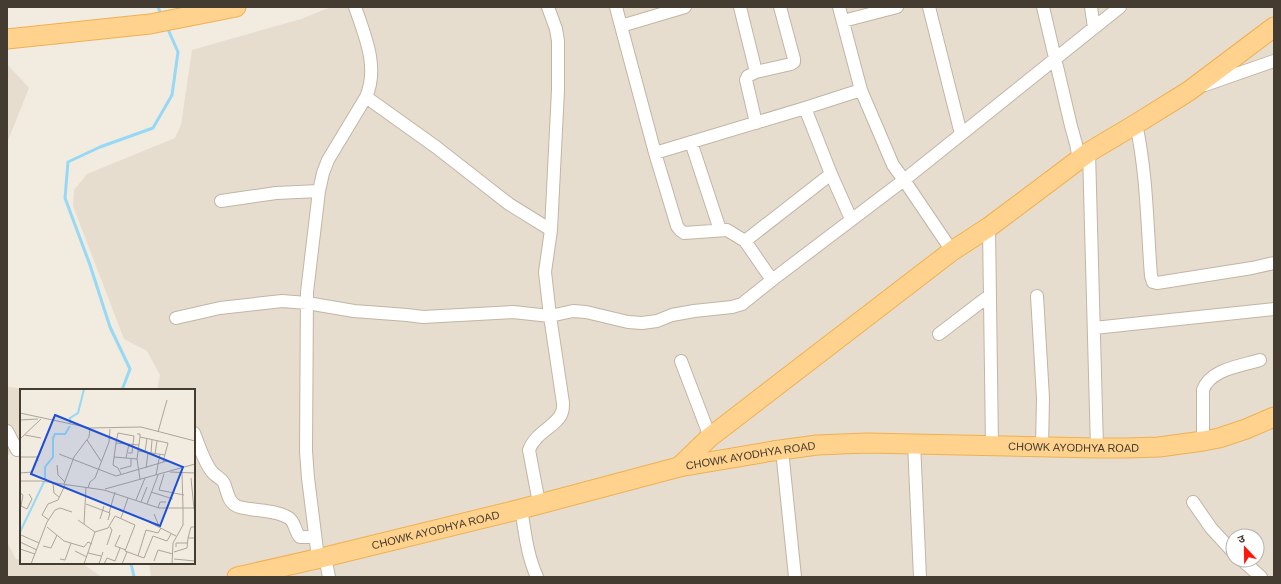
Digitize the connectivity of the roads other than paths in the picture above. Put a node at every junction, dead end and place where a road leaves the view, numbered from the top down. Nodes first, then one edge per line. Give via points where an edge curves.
1 (236, 7) edge
2 (355, 7) edge
3 (548, 7) edge
4 (616, 7) edge
5 (685, 7) edge
6 (740, 7) edge
7 (780, 7) edge
8 (839, 7) edge
9 (897, 7) edge
10 (929, 7) edge
11 (1042, 7) edge
12 (1091, 7) edge
13 (1120, 7) edge
14 (658, 11) edge
15 (843, 21) junction
16 (621, 26) junction
17 (1274, 27) edge
18 (1094, 28) junction
19 (7, 39) edge
20 (1054, 59) junction
21 (1274, 61) edge
22 (756, 72) junction
23 (861, 90) junction
24 (1189, 91) junction
25 (366, 98) junction
26 (805, 108) junction
27 (756, 123) junction
28 (1136, 124) junction
29 (961, 134) junction
30 (691, 142) junction
31 (655, 153) junction
32 (1084, 156) junction
33 (831, 174) junction
34 (904, 180) junction
35 (319, 191) junction
36 (221, 201) dead end
37 (851, 219) junction
38 (989, 227) junction
39 (551, 230) junction
40 (720, 230) junction
41 (745, 241) junction
42 (952, 252) junction
43 (1274, 263) edge
44 (772, 280) junction
45 (990, 295) junction
46 (1037, 296) dead end
47 (307, 303) junction
48 (1274, 309) edge
49 (550, 316) junction
50 (176, 318) dead end
51 (1094, 328) junction
52 (939, 334) dead end
53 (1260, 360) dead end
54 (681, 361) dead end
55 (1274, 417) edge
56 (7, 431) edge
57 (195, 436) edge
58 (710, 437) junction
59 (1203, 441) junction
60 (914, 444) junction
61 (992, 446) junction
62 (1042, 447) junction
63 (1096, 448) junction
64 (17, 450) dead end
65 (782, 450) junction
66 (679, 467) junction
67 (1193, 502) dead end
68 (539, 503) junction
69 (521, 508) junction
70 (315, 537) junction
71 (1225, 543) edge
72 (321, 558) junction
73 (1251, 568) edge
74 (237, 577) edge
75 (329, 577) edge
76 (537, 577) edge
77 (795, 577) edge
78 (920, 577) edge
79 (1261, 577) edge

1 - 19 main road via 150,24
2 - 25 street via 371,57 372,72
3 - 39 street via 558,41
4 - 16 street
5 - 14 street
6 - 22 street
7 - 22 street via 794,62
8 - 15 street
9 - 15 street
10 - 29 street
11 - 20 street
12 - 18 street
13 - 18 street
14 - 16 street
15 - 23 street
16 - 31 street
17 - 24 main road
18 - 20 street
20 - 29 street
20 - 32 street via 1076,144
21 - 24 street
22 - 27 street via 746,80
23 - 26 street
23 - 34 street via 893,166
24 - 28 main road
25 - 35 street via 328,160
25 - 39 street via 436,147 509,204
26 - 27 street
26 - 33 street
27 - 30 street
28 - 32 main road
28 - 43 street via 1145,185 1153,282
29 - 34 street
30 - 31 street
30 - 40 street
31 - 40 street via 680,230 684,233
32 - 38 main road
32 - 51 street
33 - 37 street
33 - 41 street
34 - 37 street
34 - 42 street
35 - 36 street via 276,193
35 - 47 street
37 - 44 street
38 - 42 main road
38 - 45 street
39 - 49 street via 545,272
40 - 41 street via 727,230
41 - 44 street
42 - 58 main road
44 - 49 street via 742,304 672,315 657,321 628,322 573,311
45 - 52 street
45 - 61 street
46 - 62 street via 1043,398
47 - 49 street via 354,312 424,317 512,312
47 - 50 street via 282,301 236,306
47 - 70 street via 306,451
48 - 51 street
49 - 68 street via 563,407 558,420 532,442 529,450
51 - 63 street
53 - 59 street via 1226,370 1206,383
54 - 58 street
55 - 59 main road, CHOWK AYODHYA ROAD via 1219,438
56 - 64 street
57 - 70 street via 209,467 223,482 233,504 285,516 292,521 300,537
58 - 66 main road
59 - 63 main road, CHOWK AYODHYA ROAD via 1159,447
60 - 61 main road, CHOWK AYODHYA ROAD
60 - 65 main road, CHOWK AYODHYA ROAD via 817,445
60 - 78 street
61 - 62 main road, CHOWK AYODHYA ROAD
62 - 63 main road, CHOWK AYODHYA ROAD
65 - 66 main road, CHOWK AYODHYA ROAD
65 - 77 street
66 - 68 main road, CHOWK AYODHYA ROAD
67 - 71 street
68 - 69 main road, CHOWK AYODHYA ROAD
69 - 72 main road, CHOWK AYODHYA ROAD
69 - 76 street via 527,547
70 - 72 street
72 - 74 main road, CHOWK AYODHYA ROAD
72 - 75 street
73 - 79 street

